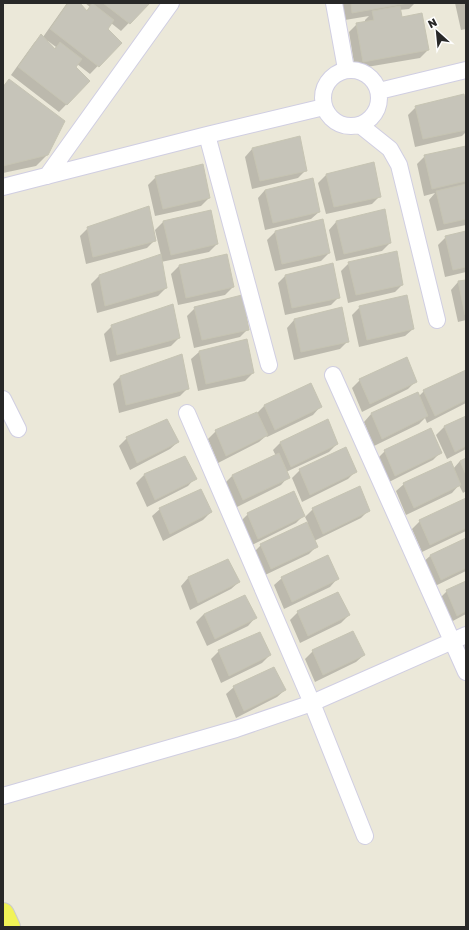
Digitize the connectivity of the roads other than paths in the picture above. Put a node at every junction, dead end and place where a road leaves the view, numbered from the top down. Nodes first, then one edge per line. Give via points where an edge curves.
1 (172, 3) edge
2 (334, 3) edge
3 (346, 69) junction
4 (466, 70) edge
5 (379, 91) junction
6 (324, 107) junction
7 (360, 125) junction
8 (207, 135) junction
9 (47, 176) junction
10 (3, 187) edge
11 (437, 320) dead end
12 (268, 365) dead end
13 (333, 375) dead end
14 (3, 399) edge
15 (187, 414) dead end
16 (18, 429) dead end
17 (459, 638) edge
18 (466, 672) edge
19 (312, 703) junction
20 (3, 796) edge
21 (365, 836) dead end
22 (3, 914) edge
23 (9, 927) edge

1 - 9 lane
2 - 3 lane
3 - 5 lane via 367,74 376,83
3 - 6 lane via 336,73 324,88
4 - 5 lane
5 - 7 lane via 378,108 368,121
6 - 7 lane via 328,115 342,125
6 - 8 lane
7 - 11 lane via 390,149 399,165
8 - 9 lane
8 - 12 lane
9 - 10 lane
13 - 17 lane
14 - 16 lane
15 - 19 lane
17 - 18 lane
17 - 19 lane
19 - 20 lane via 236,729
19 - 21 lane
22 - 23 main road

